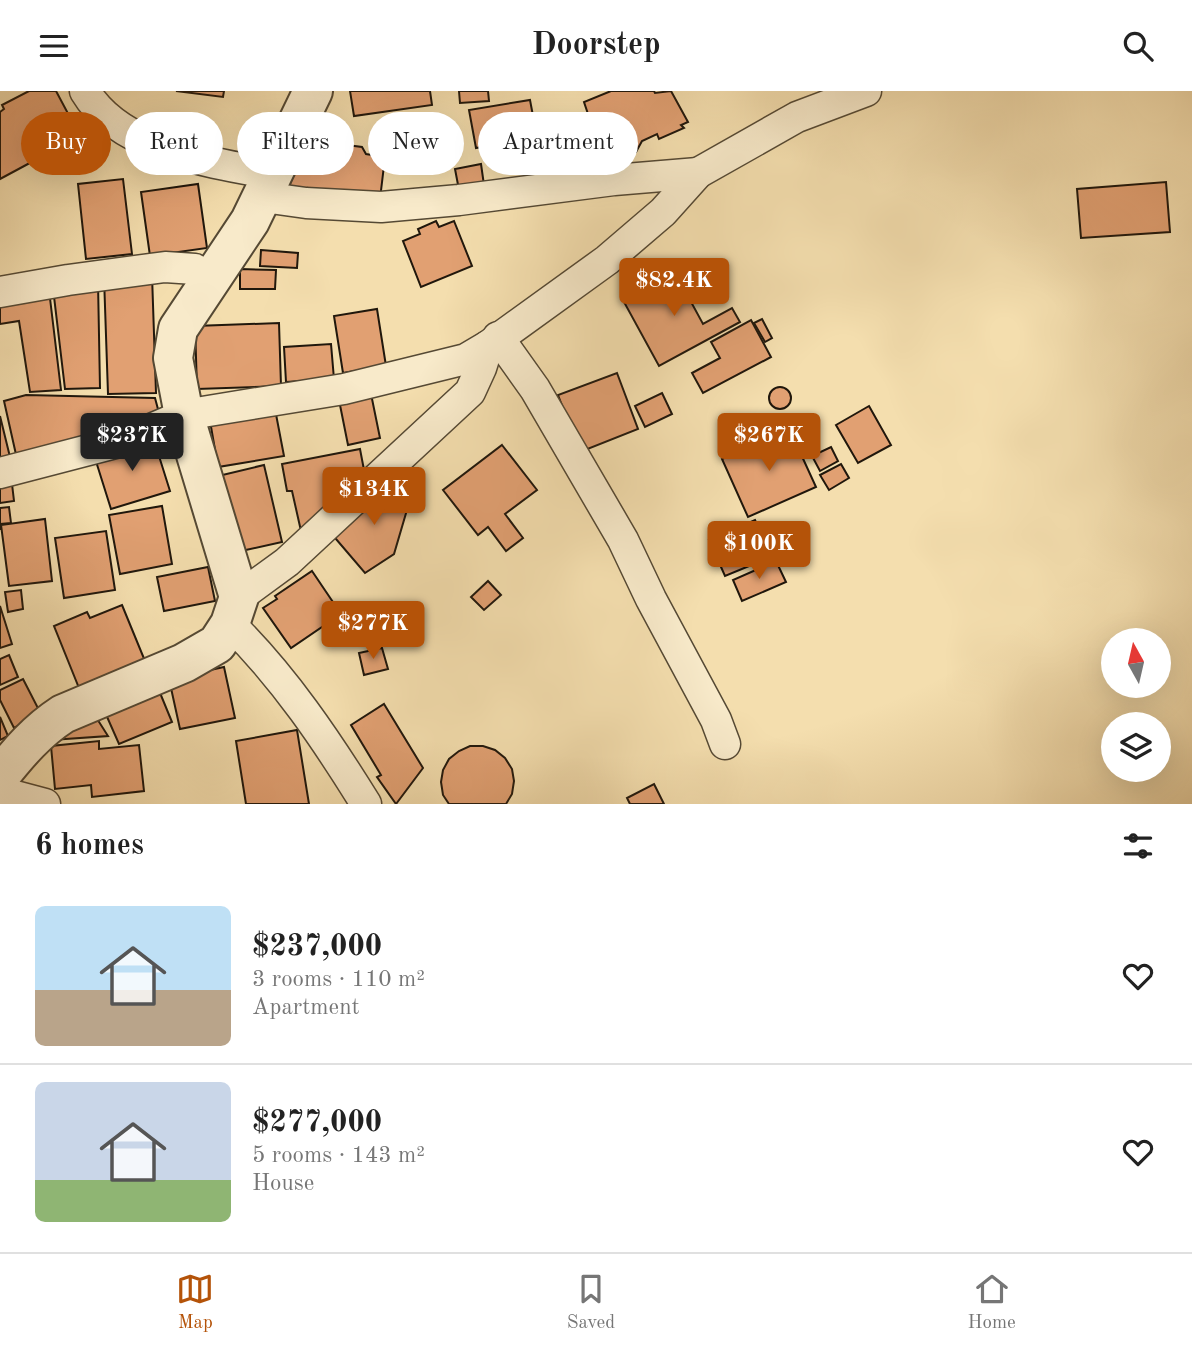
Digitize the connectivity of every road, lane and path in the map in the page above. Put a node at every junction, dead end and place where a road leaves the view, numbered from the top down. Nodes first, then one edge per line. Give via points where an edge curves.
1 (85, 91) edge
2 (313, 91) edge
3 (866, 91) edge
4 (698, 173) junction
5 (268, 186) junction
6 (211, 281) junction
7 (0, 292) edge
8 (493, 341) junction
9 (184, 415) junction
10 (0, 473) edge
11 (235, 611) junction
12 (725, 744) dead end
13 (0, 776) edge
14 (0, 792) edge
15 (45, 804) edge
16 (366, 804) edge

1 - 5 street via 104,116 127,132
2 - 5 street
3 - 4 street via 797,117
4 - 5 street via 381,207 306,203
4 - 8 street via 663,212 607,260
5 - 6 street
6 - 7 street via 195,269 165,268
6 - 9 street via 178,329 173,358
8 - 9 street via 466,359 357,386
8 - 11 street via 470,392
8 - 12 street via 535,389 623,540
9 - 10 street via 123,441
9 - 11 street
11 - 13 street via 217,644 184,663 63,714 27,743
11 - 16 street via 255,649 312,722
14 - 15 street

